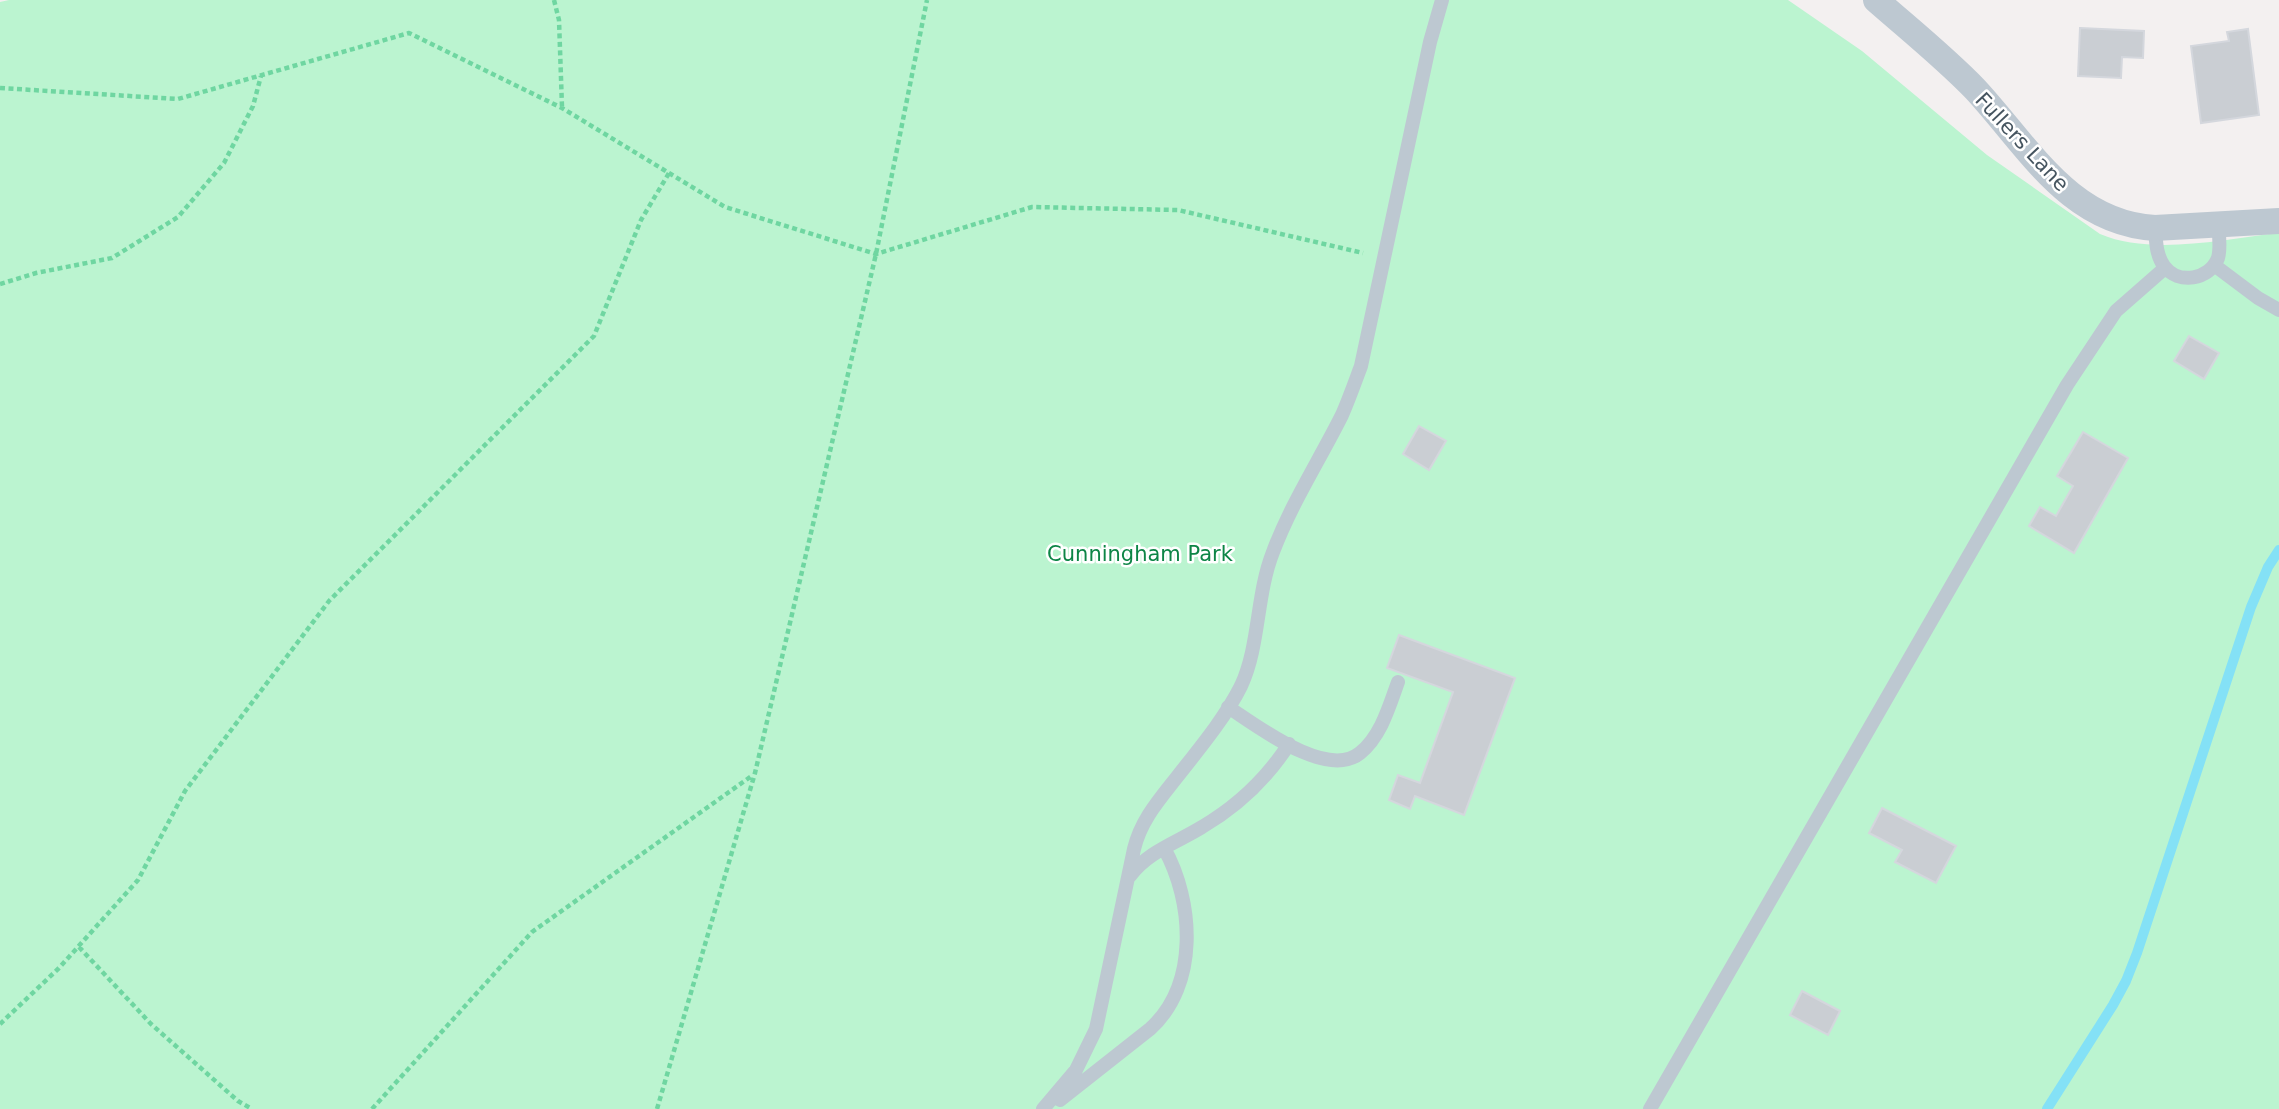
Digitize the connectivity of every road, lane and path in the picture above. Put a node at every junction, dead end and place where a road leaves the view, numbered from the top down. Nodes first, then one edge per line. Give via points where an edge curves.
1 (554, 0) edge
2 (927, 0) edge
3 (1442, 0) edge
4 (1875, 0) edge
5 (262, 75) junction
6 (0, 88) edge
7 (562, 107) junction
8 (670, 173) junction
9 (2279, 221) edge
10 (2218, 225) junction
11 (2155, 228) junction
12 (876, 254) junction
13 (1384, 258) junction
14 (2214, 265) junction
15 (2165, 268) junction
16 (0, 284) edge
17 (2279, 310) edge
18 (1398, 682) dead end
19 (1228, 707) junction
20 (1289, 744) junction
21 (755, 774) junction
22 (1164, 848) junction
23 (1128, 880) junction
24 (79, 947) junction
25 (0, 1024) edge
26 (252, 1109) edge
27 (372, 1109) edge
28 (657, 1109) edge
29 (1046, 1109) edge
30 (1650, 1109) edge

1 - 7 path
2 - 12 path
3 - 13 lane
4 - 11 street, Fullers Lane via 1959,74 2075,199 2114,221
5 - 6 path via 178,99
5 - 7 path via 409,33
5 - 16 path via 253,106 224,163 178,217 112,258
7 - 8 path
8 - 12 path via 724,207
8 - 24 path via 640,220 594,336 329,601 185,790 138,880
9 - 10 street, Fullers Lane
10 - 11 street, Fullers Lane
10 - 14 lane via 2219,255
11 - 15 lane
12 - 13 path via 1032,206 1178,210
12 - 21 path
13 - 19 lane via 1361,366 1272,554 1247,669
14 - 15 lane via 2194,278 2183,278
14 - 17 lane
15 - 30 lane via 2116,311 2067,386
18 - 20 lane via 1382,725 1352,758 1332,761
19 - 20 lane
19 - 23 lane via 1147,815
20 - 22 lane via 1269,772 1239,800
21 - 27 path via 532,932
21 - 28 path
22 - 23 lane
22 - 29 lane via 1180,885 1186,927 1185,956 1172,1001 1150,1030
23 - 29 lane via 1092,1040
24 - 25 path
24 - 26 path via 151,1024

